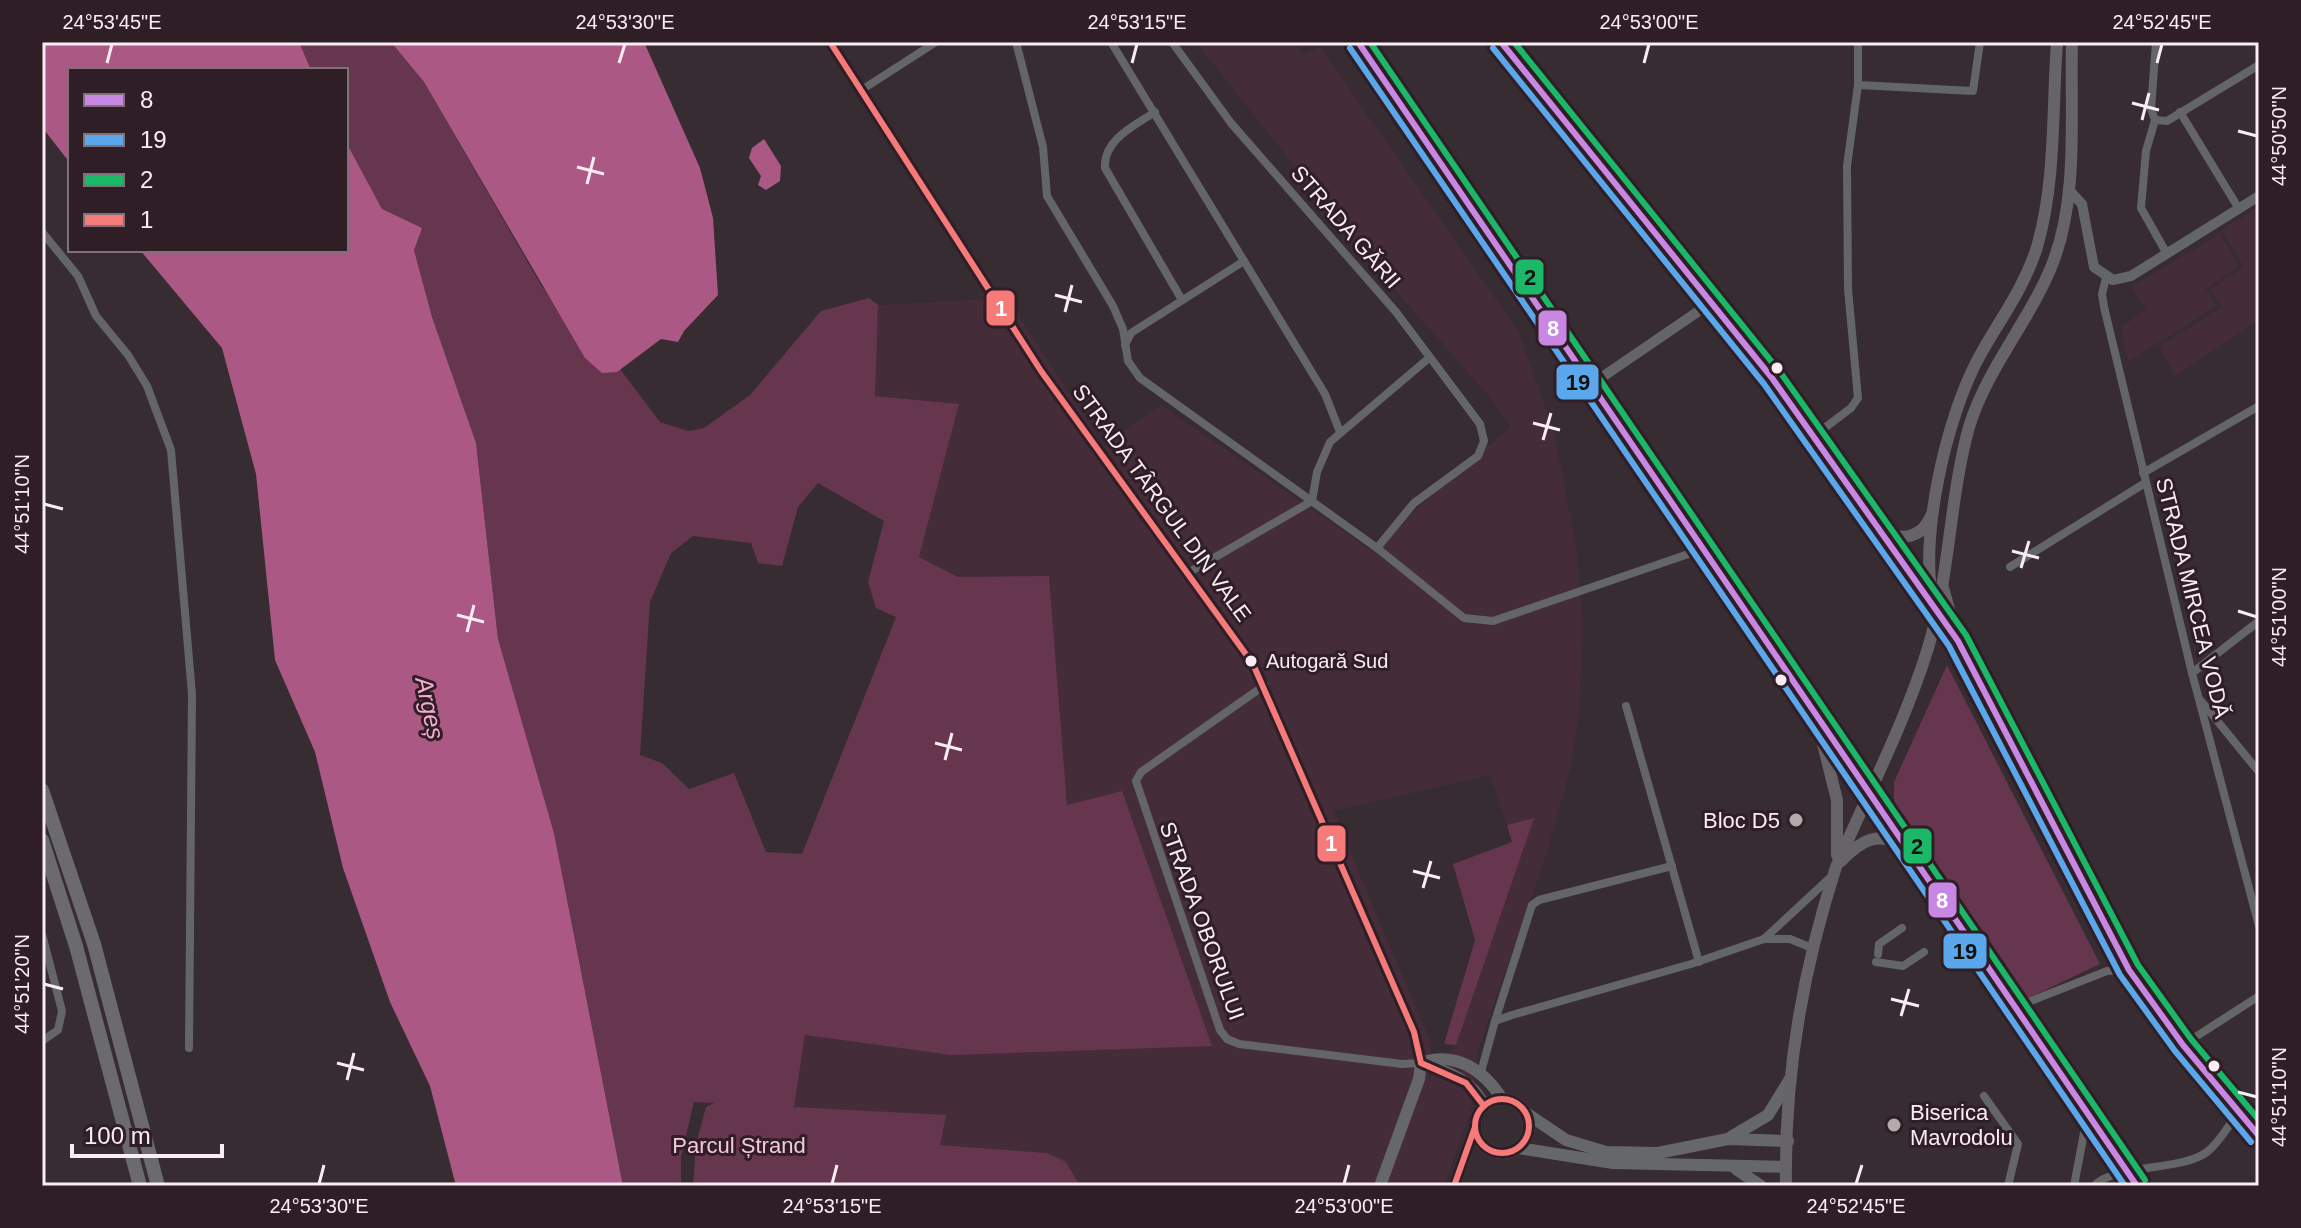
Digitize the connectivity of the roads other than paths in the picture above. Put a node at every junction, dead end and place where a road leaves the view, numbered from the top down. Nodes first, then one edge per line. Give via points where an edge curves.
1 (833, 42) edge
2 (936, 42) edge
3 (1016, 42) edge
4 (1111, 42) edge
5 (1172, 42) edge
6 (1358, 42) edge
7 (1501, 42) edge
8 (1858, 42) edge
9 (1980, 42) edge
10 (2057, 42) edge
11 (2072, 42) edge
12 (2156, 42) edge
13 (2259, 65) edge
14 (1858, 85) junction
15 (863, 89) junction
16 (1155, 112) junction
17 (2180, 112) junction
18 (2155, 120) junction
19 (2068, 189) junction
20 (2259, 196) edge
21 (2239, 209) junction
22 (42, 232) edge
23 (2167, 254) junction
24 (1244, 261) junction
25 (2106, 278) junction
26 (1182, 300) junction
27 (1712, 302) junction
28 (1125, 346) junction
29 (1429, 358) junction
30 (1592, 384) junction
31 (2259, 406) edge
32 (1340, 432) junction
33 (1814, 436) junction
34 (2143, 473) junction
35 (2145, 483) junction
36 (1312, 501) junction
37 (1936, 504) junction
38 (1881, 533) junction
39 (1377, 548) junction
40 (1703, 549) junction
41 (2010, 567) dead end
42 (1188, 573) junction
43 (1943, 586) junction
44 (1936, 614) junction
45 (2259, 621) edge
46 (1958, 641) junction
47 (2192, 673) junction
48 (1265, 685) junction
49 (2200, 699) junction
50 (1626, 706) dead end
51 (1811, 706) junction
52 (2259, 772) edge
53 (42, 790) edge
54 (1869, 791) junction
55 (42, 840) edge
56 (1906, 847) junction
57 (1672, 866) junction
58 (1834, 871) junction
59 (2259, 926) edge
60 (1902, 928) dead end
61 (42, 934) edge
62 (1764, 939) junction
63 (1812, 948) junction
64 (1924, 952) dead end
65 (1699, 962) junction
66 (2129, 970) junction
67 (2259, 996) edge
68 (2013, 1008) junction
69 (1495, 1021) junction
70 (42, 1041) edge
71 (2183, 1045) junction
72 (189, 1048) dead end
73 (1421, 1063) junction
74 (1481, 1072) junction
75 (1793, 1074) junction
76 (1984, 1096) dead end
77 (1502, 1099) junction
78 (1484, 1106) junction
79 (2239, 1112) junction
80 (1526, 1113) junction
81 (2087, 1117) junction
82 (1475, 1127) junction
83 (2259, 1136) edge
84 (1728, 1139) junction
85 (1788, 1141) junction
86 (1518, 1148) junction
87 (1487, 1149) junction
88 (1461, 1166) junction
89 (1733, 1167) junction
90 (1786, 1167) junction
91 (2128, 1174) junction
92 (140, 1186) edge
93 (158, 1186) edge
94 (1380, 1186) edge
95 (1454, 1186) edge
96 (1761, 1186) edge
97 (1786, 1186) edge
98 (2008, 1186) edge
99 (2074, 1186) edge
100 (2094, 1186) edge
101 (2137, 1186) edge

1 - 15 street, STRADA TÂRGUL DIN VALE
2 - 15 street
3 - 28 street via 1043,147 1047,196 1113,306
4 - 16 street
5 - 29 street, STRADA GĂRII via 1231,123 1396,312
6 - 30 main road
7 - 27 main road
8 - 14 street
9 - 14 street via 1973,91
10 - 37 main road via 2050,178 2037,247 1959,400
11 - 19 main road
12 - 18 street via 2151,109
13 - 17 street
14 - 33 street via 1847,166 1848,289 1858,398
15 - 42 street, STRADA TÂRGUL DIN VALE via 1041,371
16 - 24 street
16 - 26 street via 1123,132 1107,151 1105,168
17 - 18 street via 2161,123
17 - 21 street
18 - 23 street via 2147,142 2141,208
19 - 25 street via 2082,204 2094,267
19 - 43 main road via 2052,264 1986,383 1970,426
20 - 21 street
21 - 23 street
22 - 72 street via 78,276 96,316 147,386 171,450 192,694
23 - 25 street via 2122,280
24 - 26 street
24 - 32 street via 1325,394
25 - 34 street, STRADA MIRCEA VODĂ via 2104,307
26 - 28 street via 1131,333
27 - 30 street
27 - 33 main road
28 - 36 street via 1140,378
29 - 32 street
29 - 39 street, STRADA GĂRII via 1480,424 1484,441 1478,456 1414,503
30 - 40 main road
31 - 34 street
32 - 36 street via 1323,457
33 - 38 main road
34 - 35 street, STRADA MIRCEA VODĂ
35 - 41 street
35 - 47 street, STRADA MIRCEA VODĂ
36 - 39 street
36 - 42 street
37 - 38 main road via 1919,534 1903,538
37 - 44 main road via 1929,573
38 - 44 main road
39 - 40 street via 1464,618 1477,621 1493,621
40 - 51 main road
42 - 48 street, STRADA TÂRGUL DIN VALE
43 - 44 main road
43 - 46 main road
44 - 46 main road
44 - 54 main road via 1918,676
45 - 47 street
46 - 66 main road
47 - 49 street, STRADA MIRCEA VODĂ
48 - 73 street, STRADA TÂRGUL DIN VALE via 1414,1032
48 - 73 street, STRADA OBORULUI via 1141,772 1136,781 1220,1030 1239,1044
49 - 52 street
49 - 59 street, STRADA MIRCEA VODĂ
50 - 57 street
51 - 54 main road
51 - 58 main road via 1836,790
53 - 93 highway via 94,944
54 - 56 main road
54 - 58 main road
55 - 92 highway
56 - 58 main road via 1885,837 1870,838
56 - 68 main road
57 - 65 street
57 - 69 street via 1532,905
58 - 62 street
58 - 63 main road
60 - 64 street via 1879,944 1877,958 1903,966
61 - 70 street via 62,1011 58,1030
62 - 63 street via 1790,939
62 - 65 street
63 - 75 main road
65 - 69 street
66 - 68 street via 2107,971
66 - 71 main road
67 - 71 street
68 - 81 main road
69 - 74 street
71 - 79 main road
73 - 74 main road via 1451,1059
73 - 78 main road via 1464,1081 1478,1092
73 - 94 main road
74 - 77 main road
75 - 84 main road via 1768,1115
75 - 85 main road
76 - 98 street via 2018,1144
77 - 78 main road
77 - 80 main road
78 - 82 main road
79 - 83 main road
79 - 91 street via 2206,1153
80 - 84 main road via 1566,1140 1606,1152 1658,1153
80 - 86 main road via 1528,1136
81 - 91 main road
81 - 99 street
82 - 87 main road
82 - 88 main road
84 - 85 main road
85 - 90 main road
86 - 87 main road via 1503,1154
86 - 89 main road via 1613,1163
87 - 88 main road
88 - 95 main road
89 - 90 main road
89 - 96 main road
90 - 97 main road
91 - 100 street via 2105,1176
91 - 101 main road

